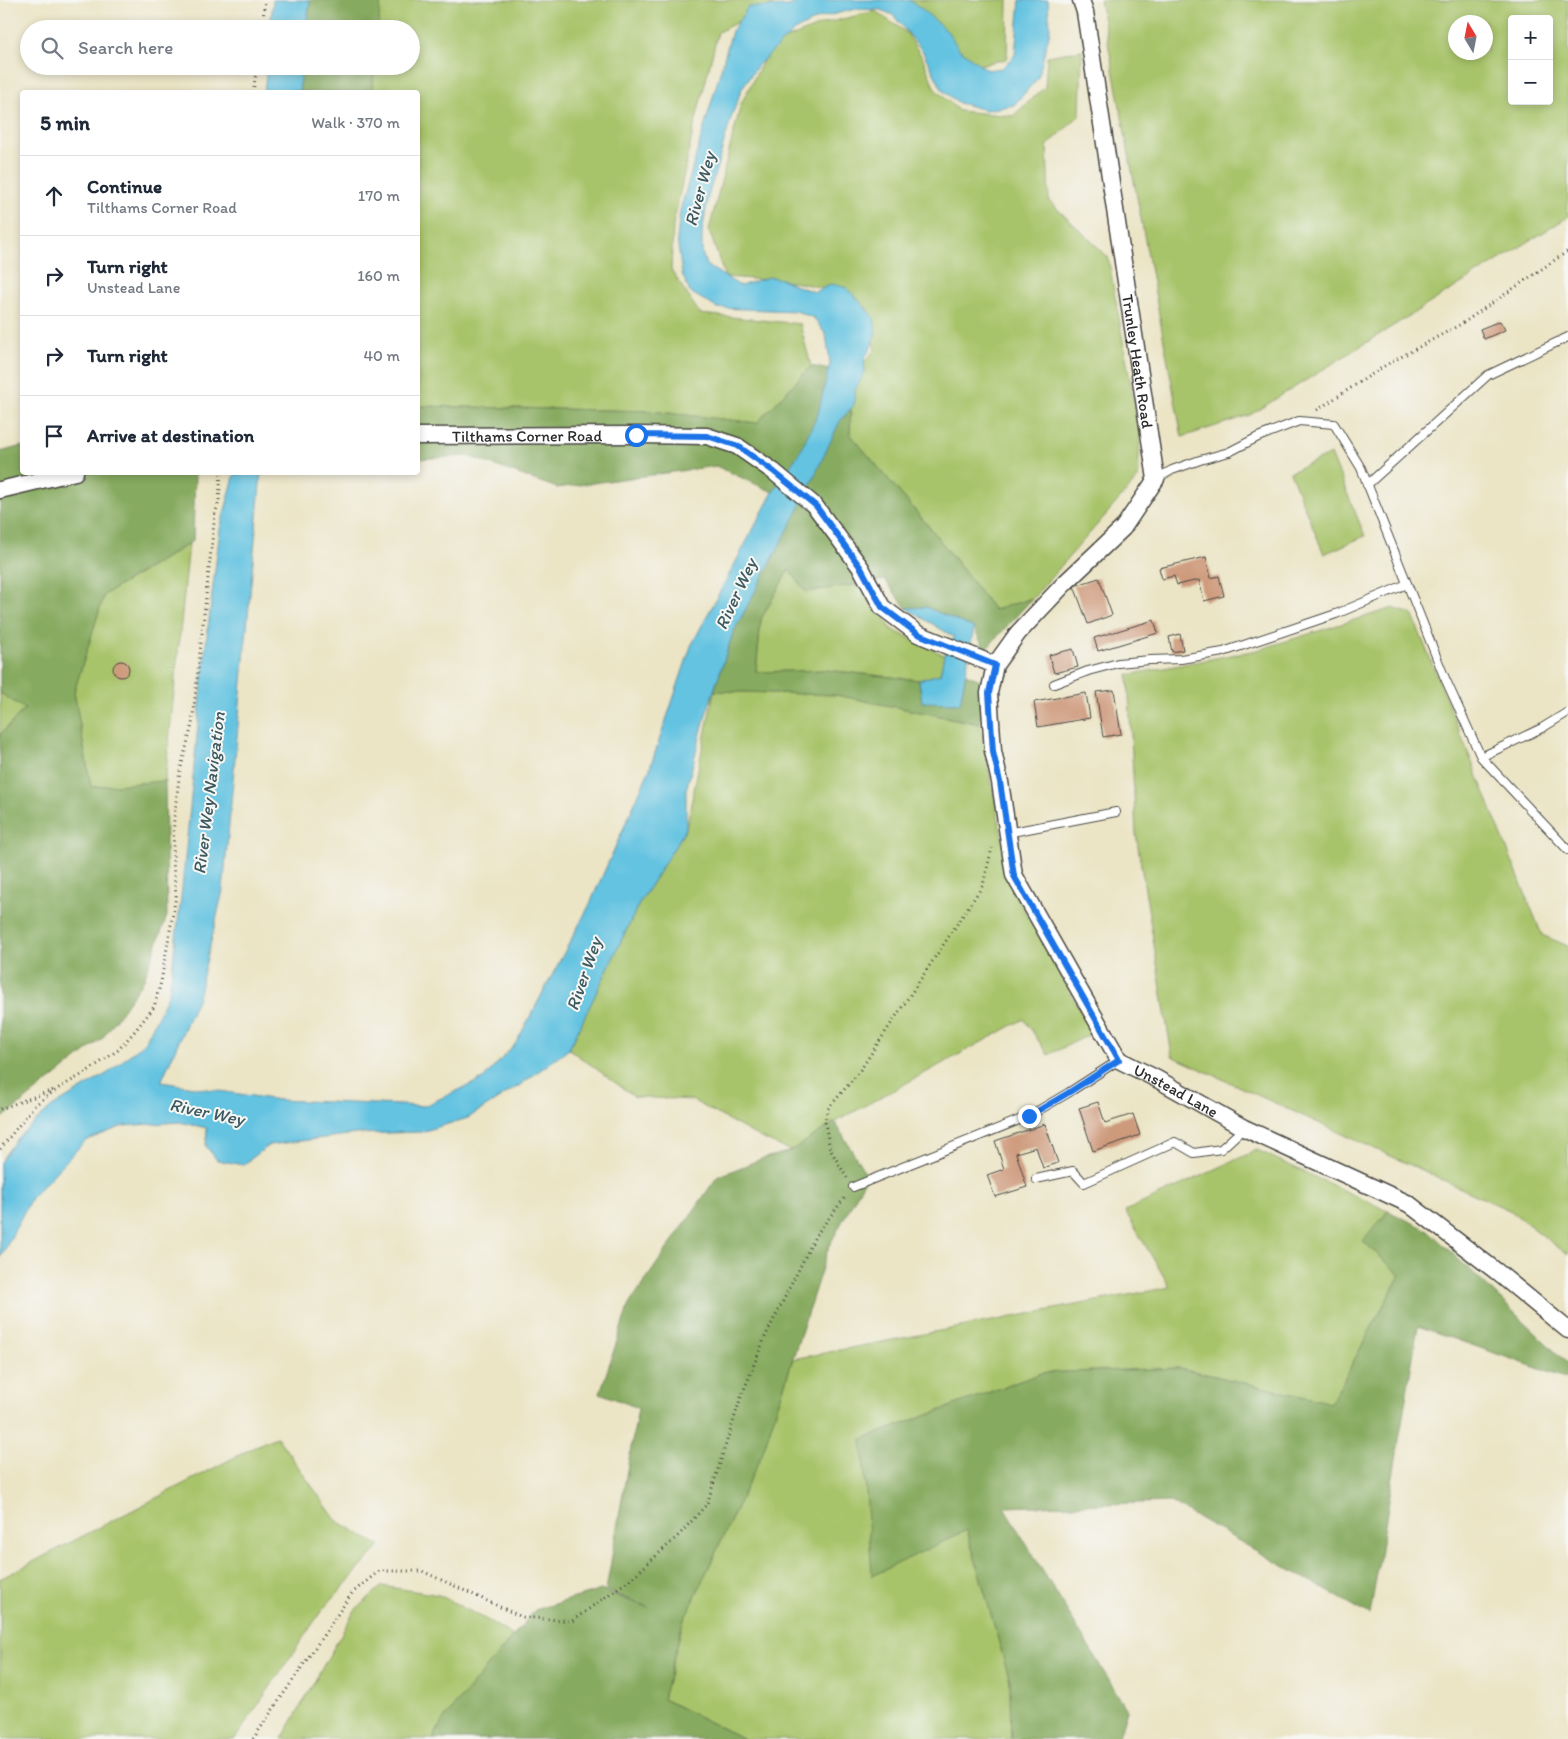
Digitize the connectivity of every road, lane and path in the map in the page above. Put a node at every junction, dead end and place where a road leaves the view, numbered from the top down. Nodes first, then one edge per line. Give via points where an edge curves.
1 (265, 0) edge
2 (1081, 0) edge
3 (263, 20) edge
4 (256, 75) edge
5 (253, 90) edge
6 (1568, 251) edge
7 (1568, 337) edge
8 (1299, 421) junction
9 (420, 436) edge
10 (62, 475) edge
11 (221, 475) edge
12 (1156, 479) junction
13 (1367, 485) junction
14 (0, 490) edge
15 (1407, 584) junction
16 (995, 665) junction
17 (1054, 684) dead end
18 (1568, 712) edge
19 (1481, 757) junction
20 (1116, 812) dead end
21 (1008, 832) junction
22 (993, 843) dead end
23 (1568, 850) edge
24 (1119, 1060) junction
25 (59, 1088) junction
26 (0, 1109) edge
27 (1244, 1128) junction
28 (0, 1149) edge
29 (1036, 1179) dead end
30 (853, 1187) junction
31 (1568, 1330) edge
32 (253, 1739) edge

1 - 3 path
2 - 12 street, Trunley Heath Road
4 - 5 path
6 - 8 path via 1463,323 1386,365
7 - 13 lane via 1488,375
8 - 12 lane
8 - 13 lane via 1334,424 1361,468
9 - 16 street, Tilthams Corner Road via 707,436 738,446 816,506 861,568 882,607 918,634
10 - 14 street
11 - 25 path via 192,725 180,772 174,818 176,896 161,982 154,1007 118,1050
12 - 16 street via 1123,528 1018,633
13 - 15 lane
15 - 17 lane via 1336,614 1223,652 1181,659 1118,663
15 - 19 lane
16 - 21 street, Unstead Lane via 989,693 992,742
18 - 19 lane
19 - 23 lane
20 - 21 lane
21 - 24 street, Unstead Lane via 1014,876
22 - 30 path via 983,885 859,1072 827,1110 825,1123 830,1149
24 - 27 street, Unstead Lane
24 - 30 lane via 1029,1116
25 - 26 path
25 - 28 path via 36,1105
27 - 29 lane via 1221,1149 1194,1153 1175,1142 1084,1183 1073,1171
27 - 31 street, Unstead Lane via 1409,1204
30 - 32 path via 816,1235 765,1337 740,1400 707,1504 679,1535 632,1578 572,1621 522,1617 422,1570 379,1571 352,1593

